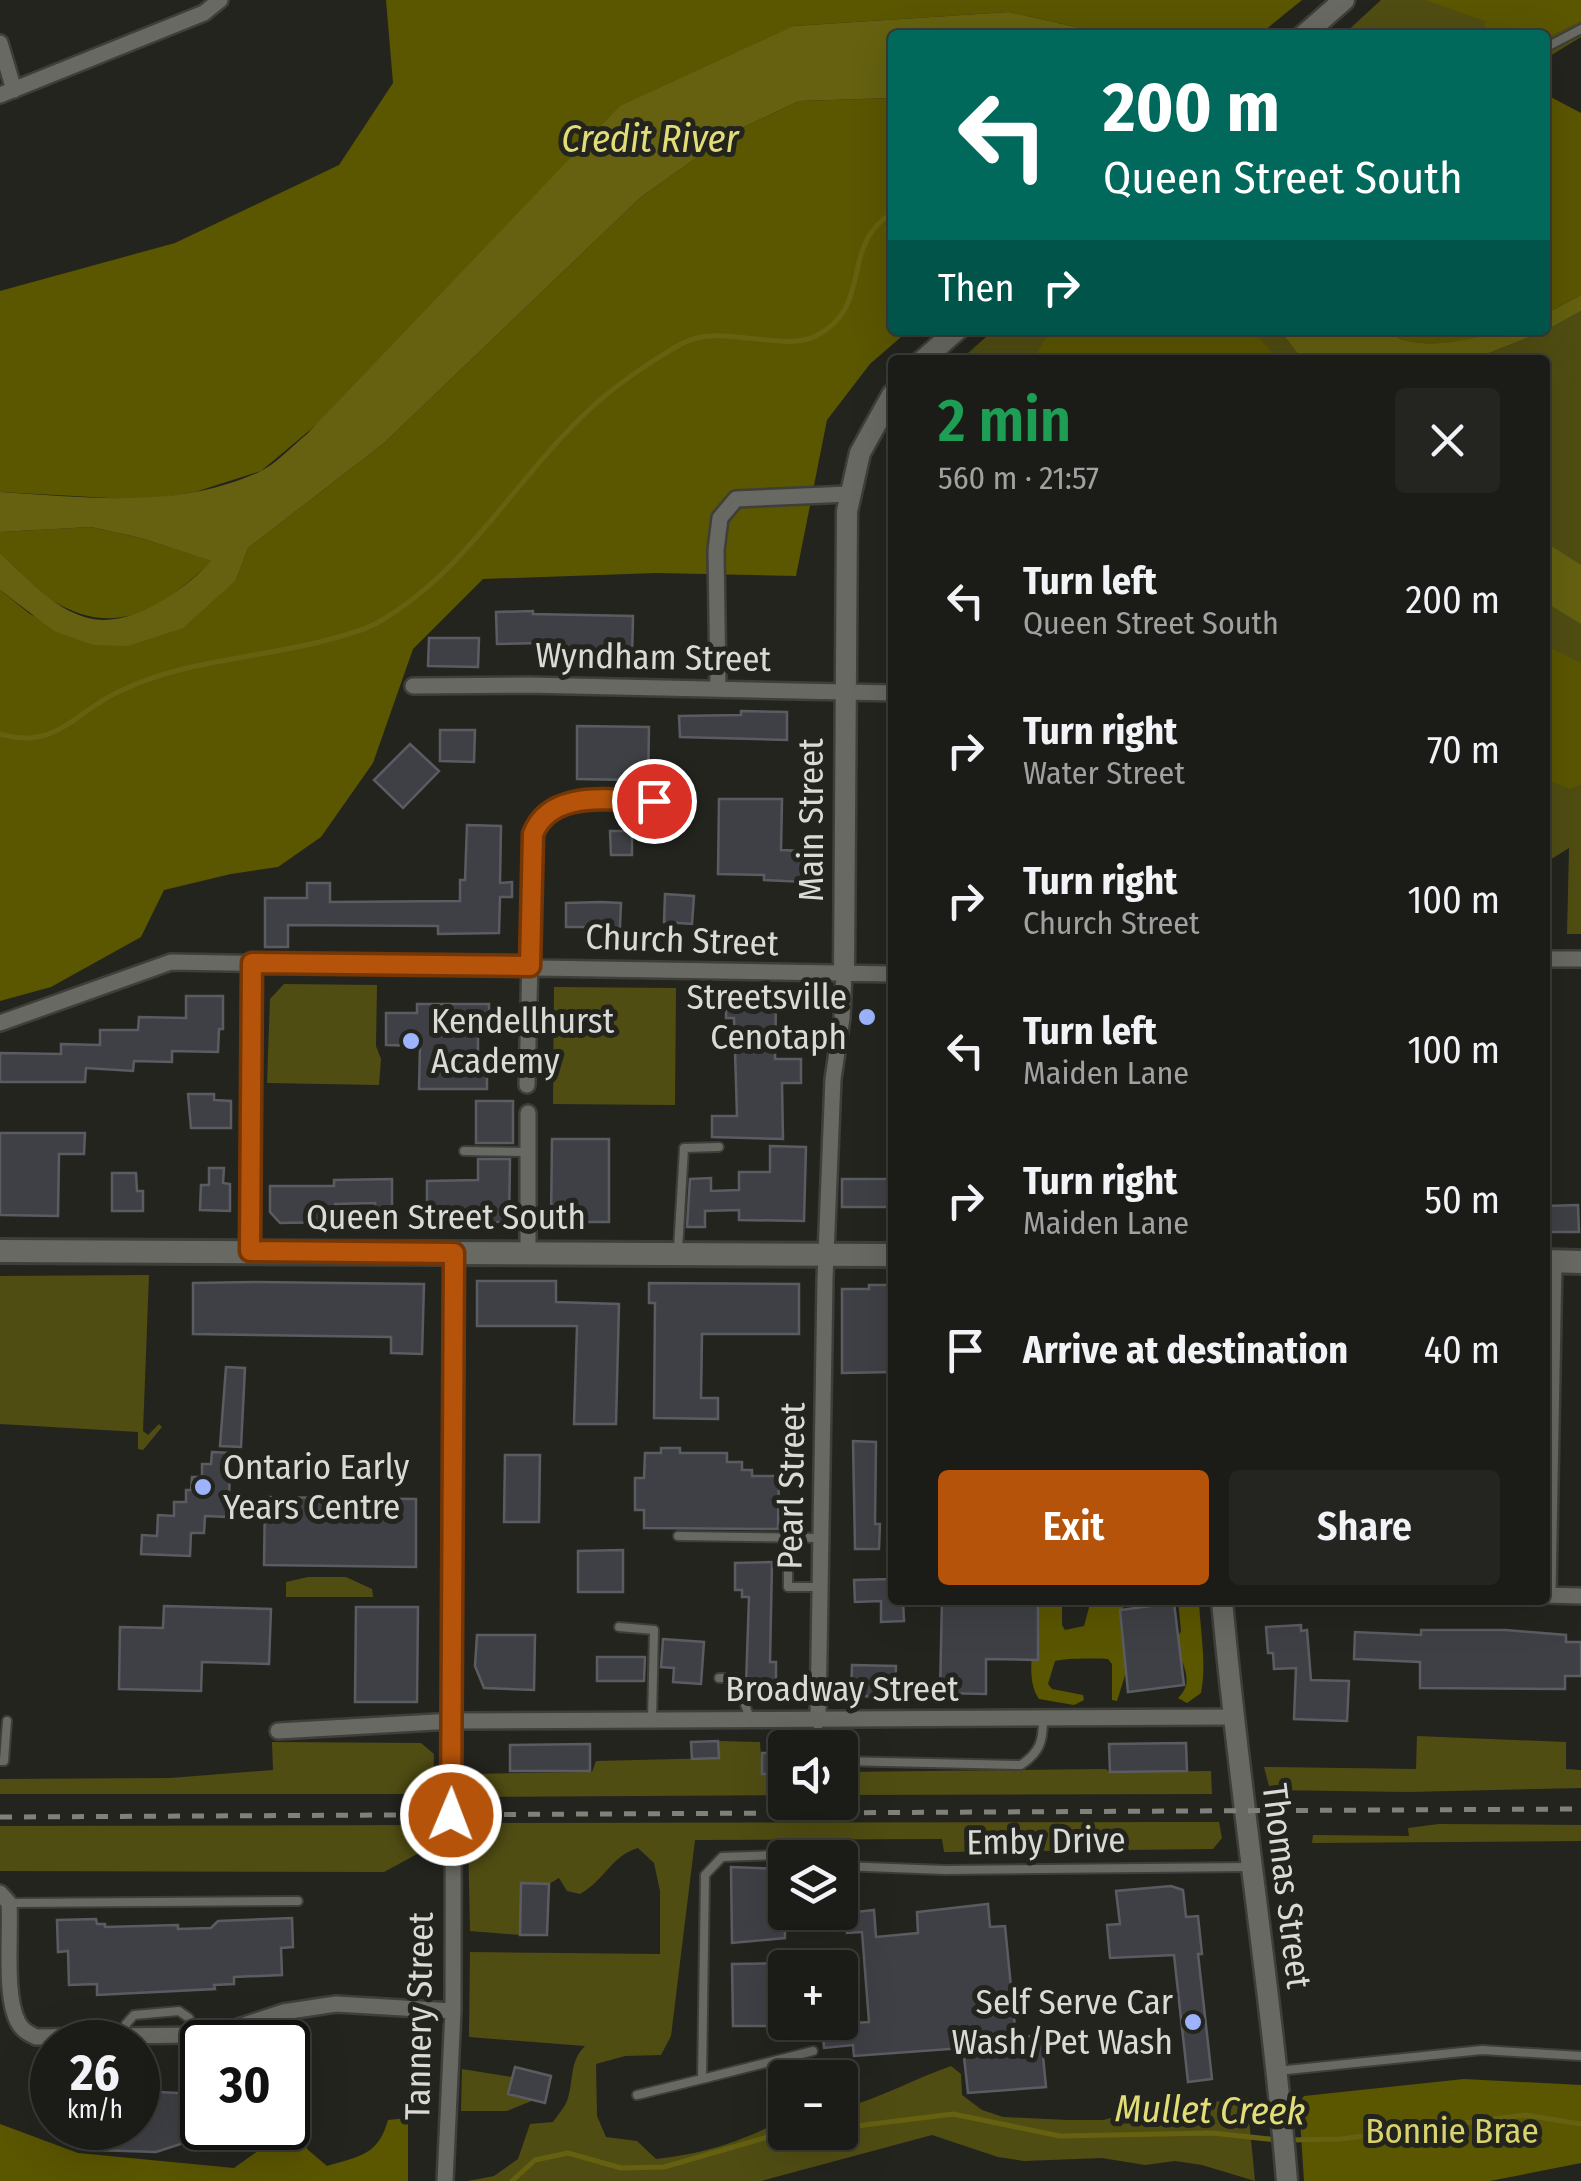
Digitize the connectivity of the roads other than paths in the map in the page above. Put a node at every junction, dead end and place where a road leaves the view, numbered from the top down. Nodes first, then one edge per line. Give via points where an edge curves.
1 (220, 0) edge
2 (1344, 0) edge
3 (1581, 29) edge
4 (1310, 30) edge
5 (0, 43) edge
6 (1550, 45) edge
7 (7, 93) edge
8 (952, 335) edge
9 (930, 355) edge
10 (888, 402) edge
11 (850, 494) junction
12 (414, 686) dead end
13 (718, 688) junction
14 (844, 691) junction
15 (888, 693) edge
16 (654, 801) dead end
17 (1550, 959) edge
18 (1581, 959) edge
19 (252, 963) junction
20 (530, 966) junction
21 (844, 973) junction
22 (888, 974) edge
23 (0, 1023) edge
24 (527, 1084) dead end
25 (528, 1113) dead end
26 (719, 1147) dead end
27 (464, 1151) dead end
28 (528, 1152) junction
29 (0, 1251) edge
30 (250, 1251) junction
31 (454, 1253) junction
32 (528, 1254) junction
33 (678, 1254) junction
34 (826, 1254) junction
35 (888, 1255) edge
36 (1550, 1262) edge
37 (1581, 1262) edge
38 (678, 1536) dead end
39 (788, 1538) junction
40 (821, 1538) junction
41 (820, 1587) junction
42 (1550, 1595) edge
43 (1581, 1596) edge
44 (1222, 1605) edge
45 (619, 1626) dead end
46 (719, 1678) dead end
47 (1232, 1717) junction
48 (1043, 1718) junction
49 (750, 1719) junction
50 (818, 1719) junction
51 (453, 1720) junction
52 (652, 1720) junction
53 (7, 1721) dead end
54 (278, 1730) dead end
55 (818, 1730) edge
56 (0, 1761) edge
57 (858, 1762) edge
58 (768, 1855) edge
59 (858, 1867) edge
60 (1253, 1867) junction
61 (5, 1898) edge
62 (298, 1901) dead end
63 (453, 2011) junction
64 (130, 2020) edge
65 (190, 2020) edge
66 (259, 2020) edge
67 (30, 2034) edge
68 (814, 2051) dead end
69 (1581, 2056) edge
70 (1277, 2071) junction
71 (702, 2079) junction
72 (636, 2095) dead end
73 (444, 2181) edge
74 (1287, 2181) edge

1 - 7 street
2 - 4 street
3 - 6 lane
5 - 7 street
8 - 9 street
10 - 11 street, Main Street via 860,454
11 - 13 street via 736,499 720,518
11 - 14 street, Main Street
12 - 13 street, Wyndham Street
13 - 14 street, Wyndham Street
14 - 15 street, Wyndham Street
14 - 21 street, Main Street
16 - 20 street via 572,802 540,816 533,834
17 - 18 street
19 - 20 street, Church Street
19 - 23 street, Church Street via 171,962
19 - 30 street
20 - 21 street, Church Street
20 - 24 street
21 - 22 street, Church Street
21 - 34 street, Main Street
25 - 28 street
26 - 33 lane via 684,1148
27 - 28 lane
28 - 32 street
29 - 30 main road, Queen Street South
30 - 31 main road, Queen Street South
31 - 32 main road, Queen Street South
31 - 51 street, Tannery Street
32 - 33 main road, Queen Street South
33 - 34 main road, Queen Street South
34 - 35 main road, Queen Street South
34 - 40 street, Pearl Street
36 - 37 main road
38 - 39 lane
39 - 40 lane
39 - 41 lane via 788,1587
40 - 41 street, Pearl Street
41 - 50 street, Pearl Street
42 - 43 street
44 - 47 street, Thomas Street
45 - 52 lane via 654,1630
46 - 49 lane via 736,1678
47 - 48 street, Broadway Street
47 - 60 street, Thomas Street
48 - 50 street, Broadway Street
48 - 57 lane via 1043,1740 1021,1764
49 - 50 street, Broadway Street
49 - 52 street, Broadway Street
50 - 55 lane
51 - 52 street, Broadway Street
51 - 54 street, Broadway Street
51 - 63 street, Tannery Street
53 - 56 lane
58 - 71 lane via 722,1857 705,1876
59 - 60 lane, Emby Drive
60 - 70 street, Thomas Street
61 - 62 lane
61 - 67 street via 12,2000 16,2019
63 - 66 street via 336,2004
63 - 73 street, Tannery Street
64 - 65 lane via 152,2012
68 - 71 lane
69 - 70 lane via 1482,2050
70 - 74 street, Thomas Street
71 - 72 lane

